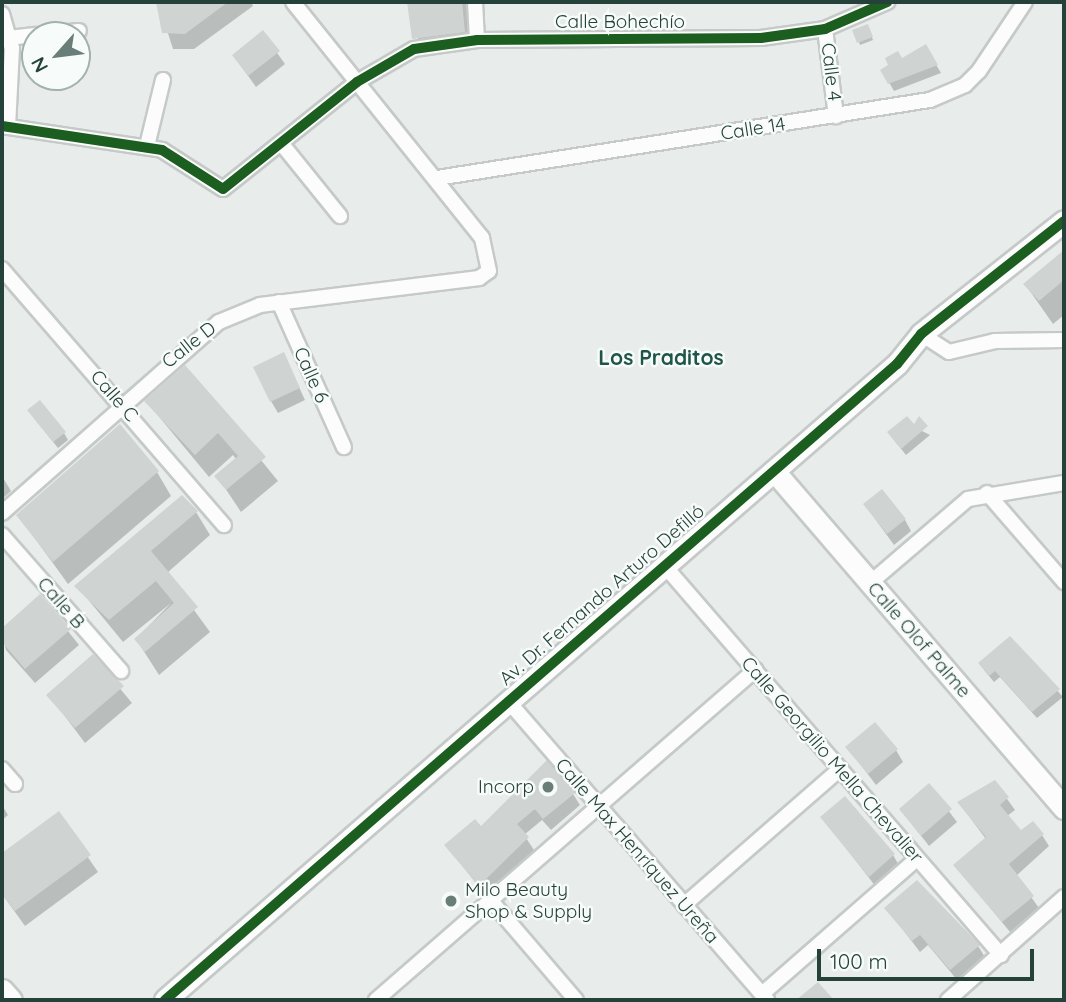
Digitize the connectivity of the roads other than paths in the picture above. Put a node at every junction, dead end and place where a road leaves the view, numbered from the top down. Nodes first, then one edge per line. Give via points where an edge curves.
1 (293, 2) edge
2 (475, 2) edge
3 (887, 2) edge
4 (1025, 2) edge
5 (2, 14) edge
6 (825, 29) junction
7 (21, 37) edge
8 (9, 38) junction
9 (477, 40) junction
10 (163, 80) dead end
11 (357, 82) junction
12 (836, 116) junction
13 (5, 127) edge
14 (281, 143) junction
15 (147, 146) junction
16 (437, 178) junction
17 (340, 216) dead end
18 (1064, 221) edge
19 (2, 268) edge
20 (279, 302) junction
21 (921, 334) junction
22 (1064, 340) edge
23 (120, 402) junction
24 (344, 447) dead end
25 (774, 471) junction
26 (1064, 483) edge
27 (988, 493) junction
28 (2, 513) edge
29 (224, 525) dead end
30 (2, 535) edge
31 (663, 564) junction
32 (1064, 582) edge
33 (870, 583) junction
34 (755, 670) junction
35 (121, 671) dead end
36 (508, 701) junction
37 (2, 769) edge
38 (839, 769) junction
39 (15, 784) dead end
40 (1064, 808) edge
41 (599, 810) junction
42 (917, 859) junction
43 (1064, 897) edge
44 (492, 902) junction
45 (684, 905) junction
46 (1001, 955) junction
47 (2, 989) edge
48 (393, 995) edge
49 (764, 997) edge
50 (11, 1000) edge
51 (165, 1000) edge
52 (376, 1000) edge
53 (576, 1000) edge
54 (948, 1000) edge

1 - 11 street
2 - 9 street
3 - 6 street, Calle Bohechío
4 - 12 street, Calle 14 via 995,51 965,85 930,100
5 - 8 street
6 - 9 street, Calle Bohechío via 761,38
6 - 12 street, Calle 4
7 - 8 street
8 - 13 street
9 - 11 street, Calle Bohechío via 414,49
10 - 15 street
11 - 14 street, Calle Bohechío
11 - 16 street
12 - 16 street, Calle 14
13 - 15 street
14 - 15 street, Calle Bohechío via 220,189 180,157
14 - 17 street
16 - 20 street, Calle D via 490,252 489,271 479,278
18 - 21 street, Av. Dr. Fernando Arturo Defilló
19 - 23 street, Calle C
20 - 23 street, Calle D via 207,328
20 - 24 street, Calle 6
21 - 22 street via 950,352 995,341
21 - 25 street, Av. Dr. Fernando Arturo Defilló via 897,364
23 - 28 street, Calle D
23 - 29 street, Calle C
25 - 31 street, Av. Dr. Fernando Arturo Defilló
25 - 33 street, Calle Olof Palme
26 - 27 street
27 - 32 street
27 - 33 street via 942,516
30 - 35 street, Calle B
31 - 34 street, Calle Georgilio Mella Chevalier
31 - 36 street, Av. Dr. Fernando Arturo Defilló
33 - 40 street, Calle Olof Palme
34 - 38 street, Calle Georgilio Mella Chevalier
34 - 41 street
36 - 41 street, Calle Max Henríquez Ureña
36 - 51 street, Av. Dr. Fernando Arturo Defilló
37 - 39 street
38 - 42 street, Calle Georgilio Mella Chevalier
38 - 45 street
41 - 44 street
41 - 45 street, Calle Max Henríquez Ureña
42 - 46 street, Calle Georgilio Mella Chevalier
42 - 49 street
43 - 46 street
44 - 48 street
44 - 53 street
45 - 49 street, Calle Max Henríquez Ureña
46 - 54 street
47 - 50 street
48 - 52 street

